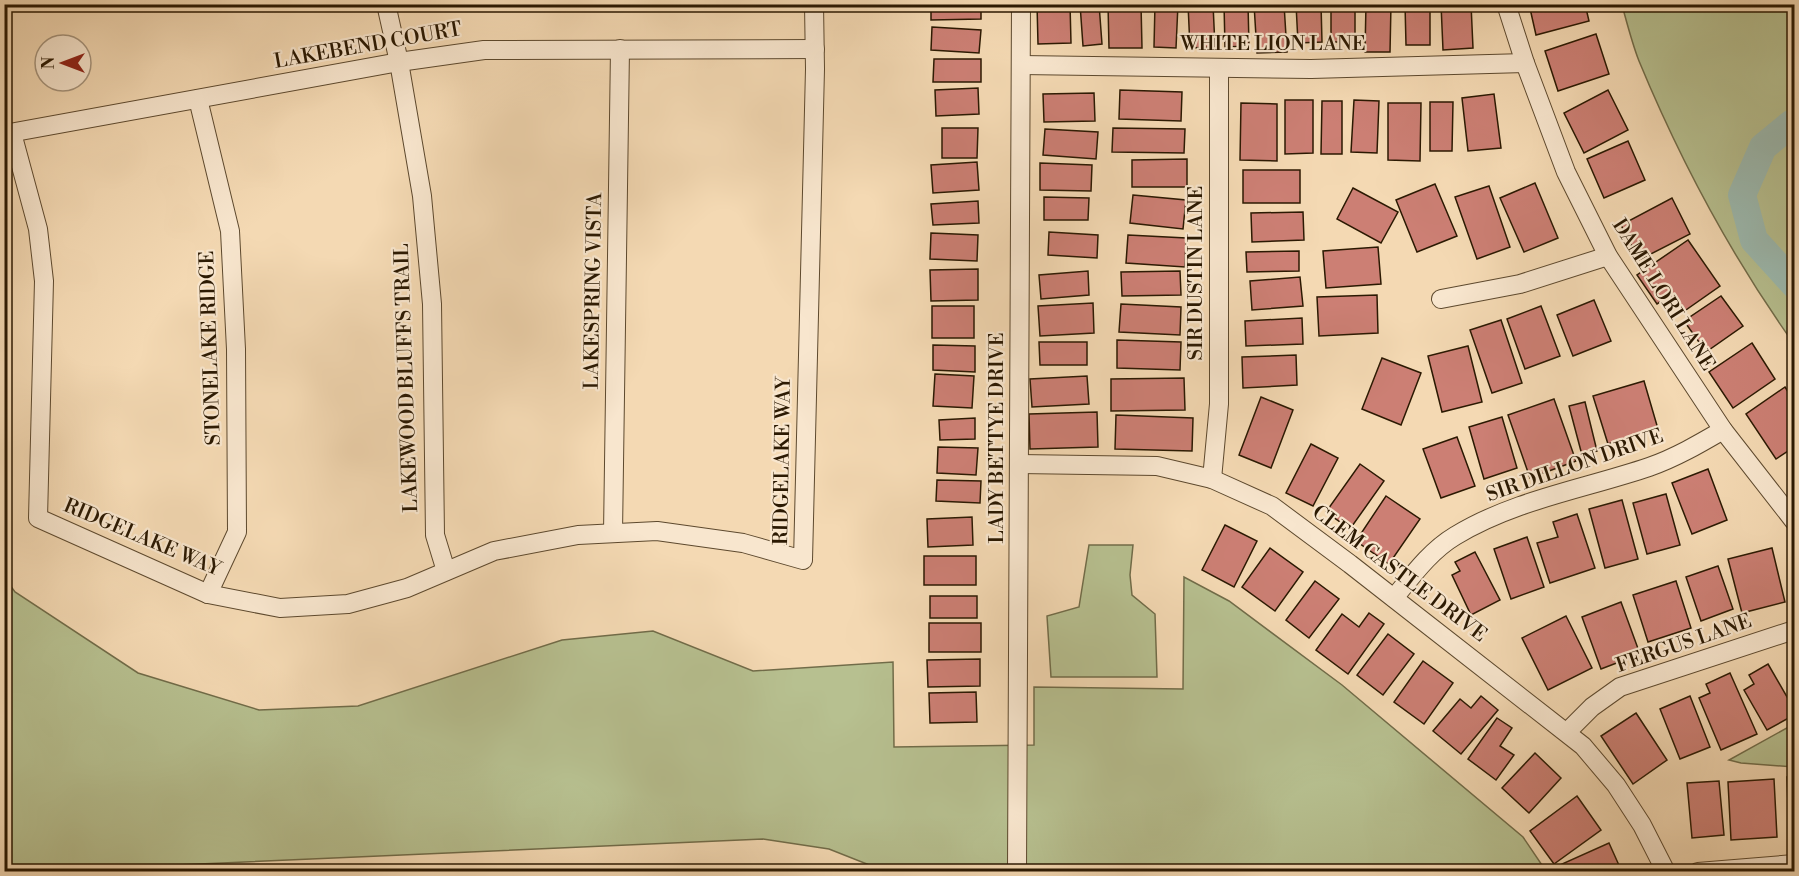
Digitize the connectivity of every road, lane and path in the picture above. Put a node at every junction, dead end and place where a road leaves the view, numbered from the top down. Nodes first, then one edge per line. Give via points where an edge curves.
1 (386, 4) edge
2 (814, 4) edge
3 (1021, 4) edge
4 (1506, 4) edge
5 (620, 49) junction
6 (815, 49) junction
7 (399, 62) junction
8 (1525, 63) junction
9 (1021, 65) junction
10 (1219, 68) junction
11 (198, 99) junction
12 (8, 133) edge
13 (1608, 256) junction
14 (1441, 299) dead end
15 (1723, 430) junction
16 (1019, 464) junction
17 (1212, 479) junction
18 (1794, 521) edge
19 (613, 533) junction
20 (446, 571) junction
21 (208, 594) junction
22 (1394, 598) junction
23 (1794, 630) edge
24 (1567, 732) junction
25 (1794, 864) edge
26 (1017, 872) edge
27 (1666, 872) edge
28 (1698, 872) edge

1 - 7 street, LAKEWOOD BLUFFS TRAIL
2 - 6 street, RIDGELAKE WAY
3 - 9 street, LADY BETTYE DRIVE
4 - 8 street, DAME LORI LANE
5 - 6 street, LAKEBEND COURT
5 - 7 street, LAKEBEND COURT via 484,50
5 - 19 street, LAKESPRING VISTA
6 - 19 street, RIDGELAKE WAY via 803,560 742,543 657,531
7 - 11 street, LAKEBEND COURT
7 - 20 street, LAKEWOOD BLUFFS TRAIL via 422,196 432,304 435,535
8 - 10 street, WHITE LION LANE
8 - 13 street, DAME LORI LANE via 1566,172
9 - 10 street, WHITE LION LANE
9 - 16 street, LADY BETTYE DRIVE
10 - 17 street, SIR DUSTIN LANE via 1219,404
11 - 12 street, LAKEBEND COURT
11 - 21 street, STONELAKE RIDGE via 230,231 236,349 237,532
12 - 21 street, RIDGELAKE WAY via 38,229 44,281 38,518
13 - 14 street via 1520,284
13 - 15 street, DAME LORI LANE
15 - 18 street, DAME LORI LANE
15 - 22 street, SIR DILLON DRIVE via 1650,466 1509,509 1463,532 1422,564
16 - 17 street, CLEM CASTLE DRIVE via 1157,466
16 - 26 street, LADY BETTYE DRIVE
17 - 22 street, CLEM CASTLE DRIVE via 1272,506
19 - 20 street, RIDGELAKE WAY via 578,535 494,551
20 - 21 street, RIDGELAKE WAY via 407,588 348,604 280,608
22 - 24 street, CLEM CASTLE DRIVE
23 - 24 street, FERGUS LANE via 1620,687 1592,706
24 - 27 street, CLEM CASTLE DRIVE via 1616,785
25 - 28 street

